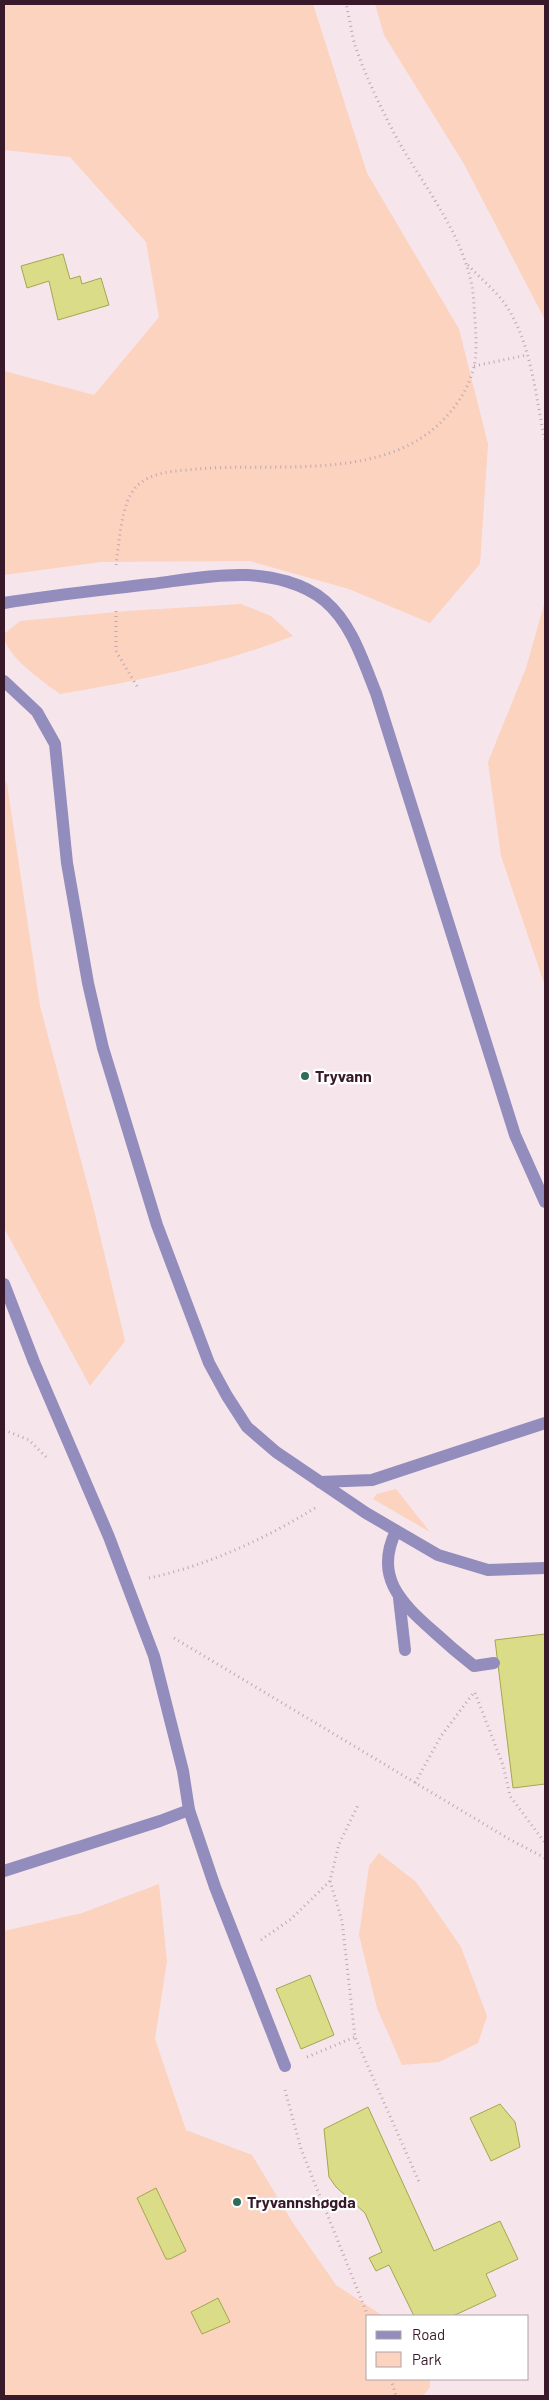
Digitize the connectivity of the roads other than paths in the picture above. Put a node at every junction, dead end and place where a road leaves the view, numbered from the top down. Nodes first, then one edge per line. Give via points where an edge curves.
1 (4, 603) edge
2 (4, 681) edge
3 (545, 1202) edge
4 (4, 1284) edge
5 (545, 1423) edge
6 (320, 1482) junction
7 (396, 1531) junction
8 (545, 1568) edge
9 (399, 1598) junction
10 (404, 1650) dead end
11 (494, 1663) dead end
12 (188, 1810) junction
13 (4, 1871) edge
14 (284, 2066) road end

1 - 3 street via 196,578 246,575 302,587 323,599 338,613 353,638 376,693 515,1136
2 - 6 street via 36,712 55,744 67,863 88,983 101,1039 157,1225 185,1304 209,1363 247,1427 276,1452
4 - 12 street via 141,1618 169,1709
5 - 6 street via 372,1480
6 - 7 street
7 - 8 street via 438,1555 488,1570
7 - 9 street via 388,1547 387,1562
9 - 10 street
9 - 11 street via 474,1666
12 - 13 street
12 - 14 street

